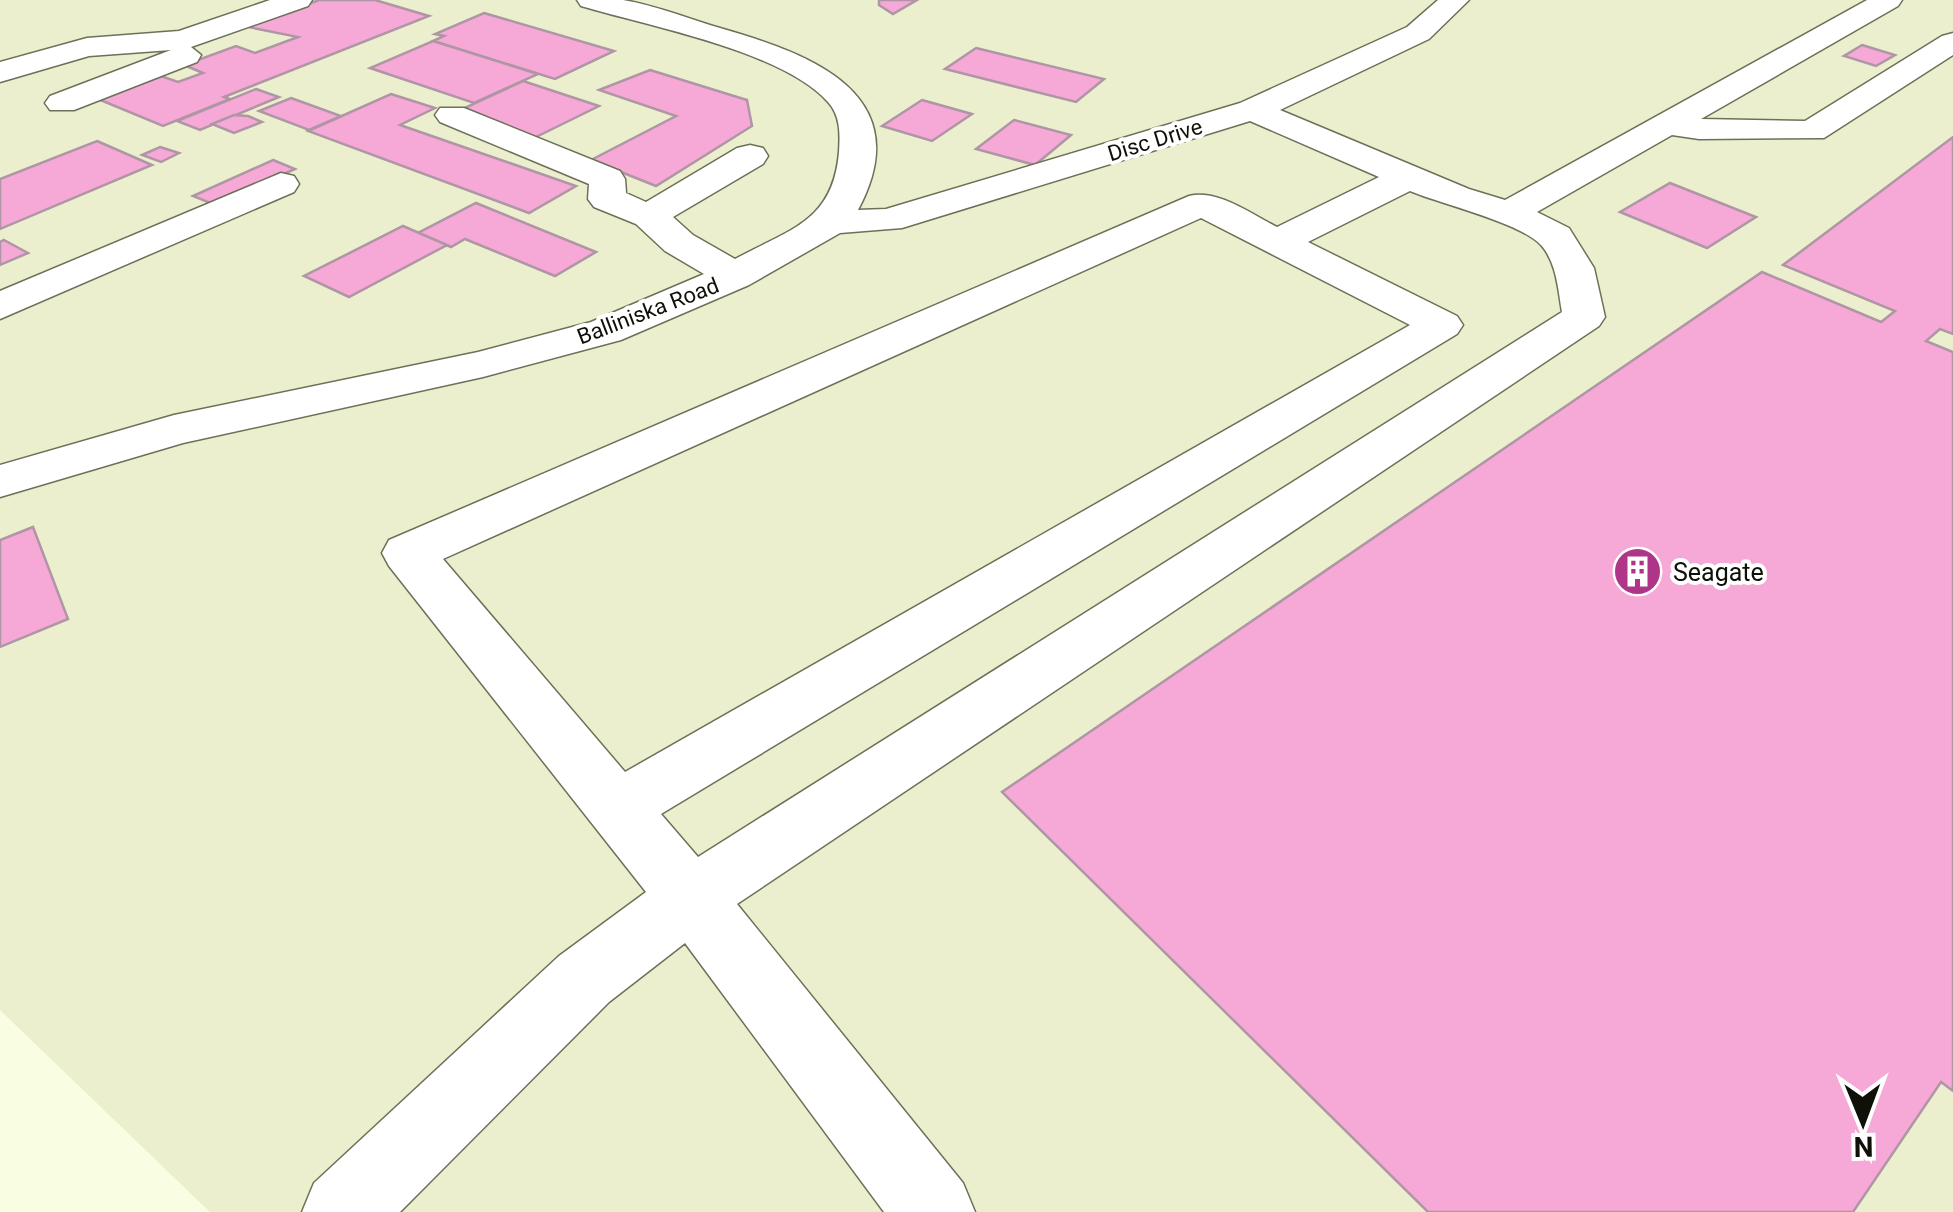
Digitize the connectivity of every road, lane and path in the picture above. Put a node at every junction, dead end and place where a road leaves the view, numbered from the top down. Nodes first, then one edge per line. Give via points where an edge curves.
1 (298, 0) edge
2 (592, 0) edge
3 (1455, 0) edge
4 (1888, 0) edge
5 (657, 7) edge
6 (1953, 42) edge
7 (170, 43) junction
8 (0, 72) edge
9 (62, 103) dead end
10 (1252, 110) junction
11 (452, 114) dead end
12 (1665, 124) junction
13 (750, 156) dead end
14 (1412, 176) junction
15 (281, 184) dead end
16 (1509, 213) junction
17 (649, 216) junction
18 (832, 222) junction
19 (1277, 242) junction
20 (735, 276) junction
21 (0, 306) edge
22 (0, 481) edge
23 (616, 808) junction
24 (690, 898) junction
25 (343, 1212) edge
26 (934, 1212) edge

1 - 7 street
2 - 5 street
3 - 10 street, Disc Drive via 1418,33
4 - 12 street
5 - 18 street via 813,72 846,100 858,130 854,181
6 - 12 street via 1812,131
7 - 8 street via 87,48
7 - 9 street via 196,51
10 - 14 street
10 - 18 street, Disc Drive via 889,220
11 - 17 street via 607,179 607,199
12 - 16 street
13 - 17 street
14 - 16 street
14 - 19 street
15 - 21 street
16 - 24 street via 1556,236 1574,268 1584,317
17 - 20 street via 679,244
18 - 20 street, Balliniska Road
19 - 23 street via 1442,325
19 - 23 street via 1202,204 408,552
20 - 22 street, Balliniska Road via 606,331 174,430
23 - 24 street
24 - 25 street via 584,979
24 - 26 street

